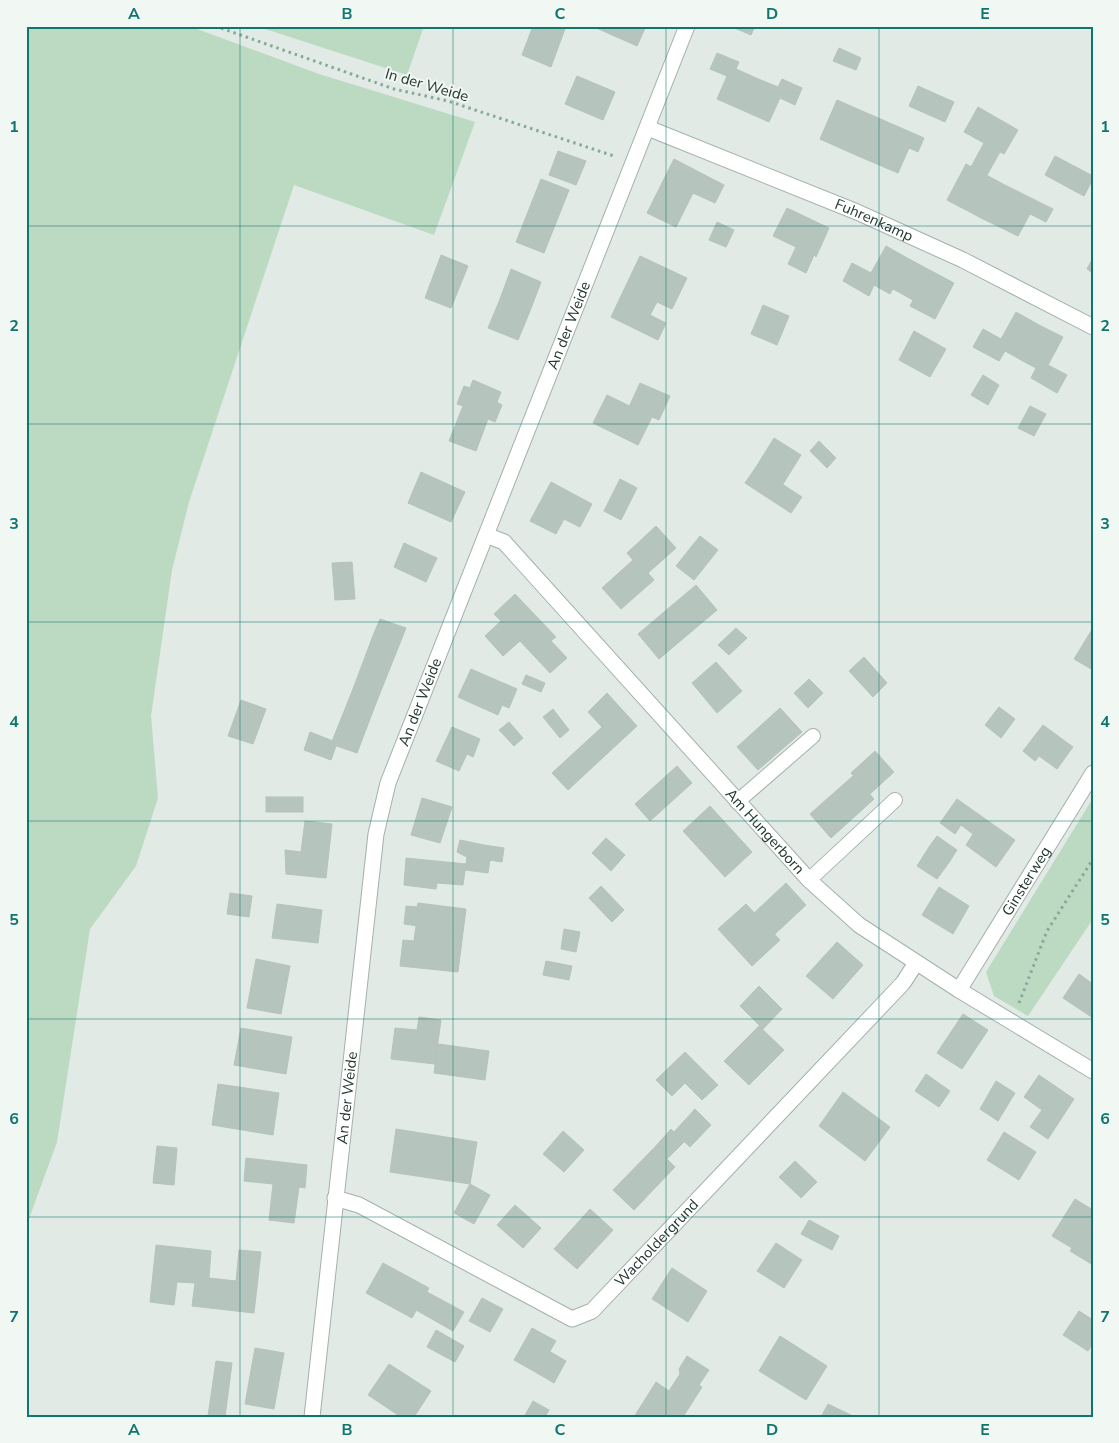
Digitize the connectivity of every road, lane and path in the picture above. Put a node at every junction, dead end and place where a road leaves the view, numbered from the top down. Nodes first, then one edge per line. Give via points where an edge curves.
1 (215, 26) edge
2 (688, 26) edge
3 (648, 128) junction
4 (634, 162) junction
5 (1093, 327) edge
6 (486, 535) junction
7 (813, 736) dead end
8 (1093, 773) edge
9 (895, 800) dead end
10 (738, 802) junction
11 (1093, 859) edge
12 (809, 880) junction
13 (916, 963) junction
14 (959, 990) junction
15 (1012, 1022) junction
16 (1093, 1071) edge
17 (335, 1198) junction
18 (312, 1417) edge

1 - 4 path, In der Weide via 394,89 448,101
2 - 3 street, An der Weide
3 - 4 street, An der Weide
3 - 5 street, Fuhrenkamp via 857,212 963,260
4 - 6 street, An der Weide
6 - 10 street, Am Hungerborn via 504,542
6 - 17 street, An der Weide via 388,783 378,826
7 - 10 lane
8 - 14 street, Ginsterweg
9 - 12 lane
10 - 12 street, Am Hungerborn
11 - 15 path via 1047,931
12 - 13 street, Am Hungerborn via 858,925
13 - 14 street, Am Hungerborn
13 - 17 street, Wacholdergrund via 903,983 592,1311 572,1318 360,1205
14 - 15 street, Am Hungerborn
15 - 16 street, Am Hungerborn
17 - 18 street, An der Weide

